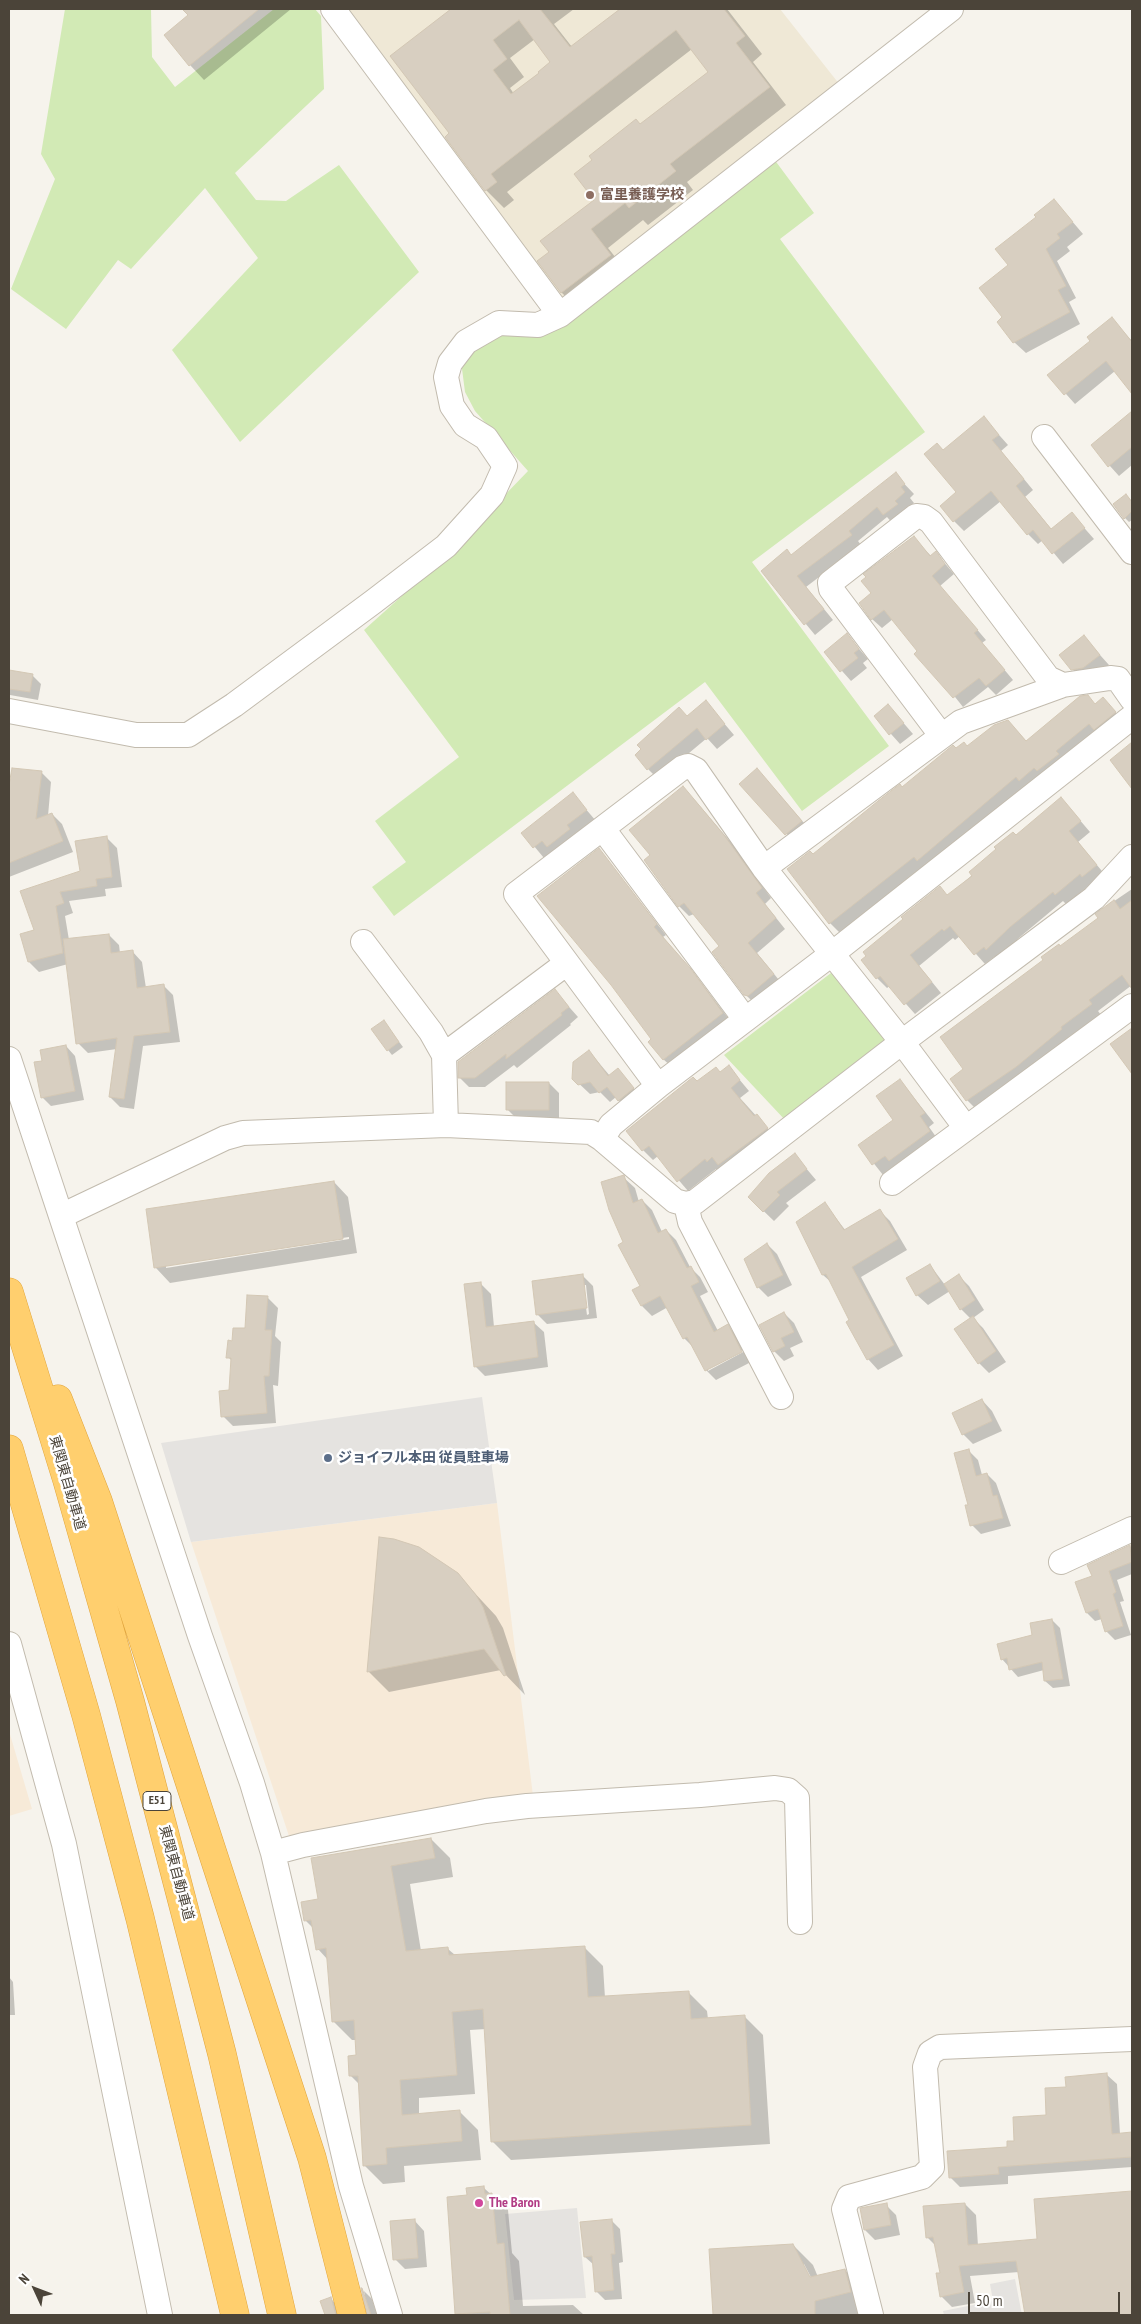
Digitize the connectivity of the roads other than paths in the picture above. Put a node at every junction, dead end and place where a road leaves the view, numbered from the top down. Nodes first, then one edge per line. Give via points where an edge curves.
1 (332, 9) edge
2 (951, 9) edge
3 (560, 315) junction
4 (1044, 437) dead end
5 (1132, 552) edge
6 (1062, 685) junction
7 (1132, 699) edge
8 (9, 711) edge
9 (1132, 717) edge
10 (941, 735) junction
11 (603, 829) junction
12 (1132, 857) edge
13 (764, 868) junction
14 (363, 942) dead end
15 (833, 954) junction
16 (567, 963) junction
17 (1132, 1006) edge
18 (745, 1020) junction
19 (902, 1042) junction
20 (444, 1055) junction
21 (9, 1059) edge
22 (658, 1086) junction
23 (446, 1125) junction
24 (966, 1128) junction
25 (602, 1139) junction
26 (892, 1183) dead end
27 (686, 1204) junction
28 (61, 1216) junction
29 (9, 1292) edge
30 (22, 1330) junction
31 (781, 1397) dead end
32 (9, 1449) edge
33 (1132, 1529) edge
34 (1062, 1562) dead end
35 (9, 1644) edge
36 (273, 1853) junction
37 (800, 1922) dead end
38 (1132, 2039) edge
39 (160, 2315) edge
40 (234, 2315) edge
41 (282, 2315) edge
42 (352, 2315) edge
43 (390, 2315) edge
44 (871, 2315) edge

1 - 3 street
2 - 3 street
3 - 8 street via 538,325 500,323 466,342 450,363 446,377 452,406 465,425 486,438 505,466 492,495 446,546 234,705 188,734 136,734
4 - 5 street
6 - 7 street via 1118,679
6 - 10 street via 961,722
6 - 10 street via 1048,678 931,522 916,516 830,583 831,589
9 - 15 street
10 - 13 street
11 - 13 street via 688,766 696,770
11 - 16 street via 516,894
11 - 18 street
12 - 19 street via 1094,898
13 - 15 street
14 - 20 street via 431,1032
15 - 18 street
15 - 19 street
16 - 20 street
16 - 22 street
17 - 24 street
18 - 22 street
19 - 24 street
19 - 27 street via 705,1196
20 - 23 street
21 - 28 street
22 - 25 street via 611,1125
23 - 25 street via 591,1132
23 - 28 street via 243,1133 225,1138
24 - 26 street
25 - 27 street via 675,1201
27 - 31 street via 690,1222
28 - 36 street
29 - 30 highway, 東関東自動車道 / E51
30 - 41 highway, 東関東自動車道 / E51 via 130,1700 222,2054
30 - 42 highway via 65,1412 98,1501 312,2158
32 - 40 highway via 140,1918
33 - 34 street
35 - 39 street via 64,1844
36 - 37 street via 332,1839 503,1809 775,1788 788,1790 797,1798
36 - 43 street via 351,2186
38 - 44 street via 940,2047 930,2053 925,2067 932,2166 922,2177 849,2197 844,2209

